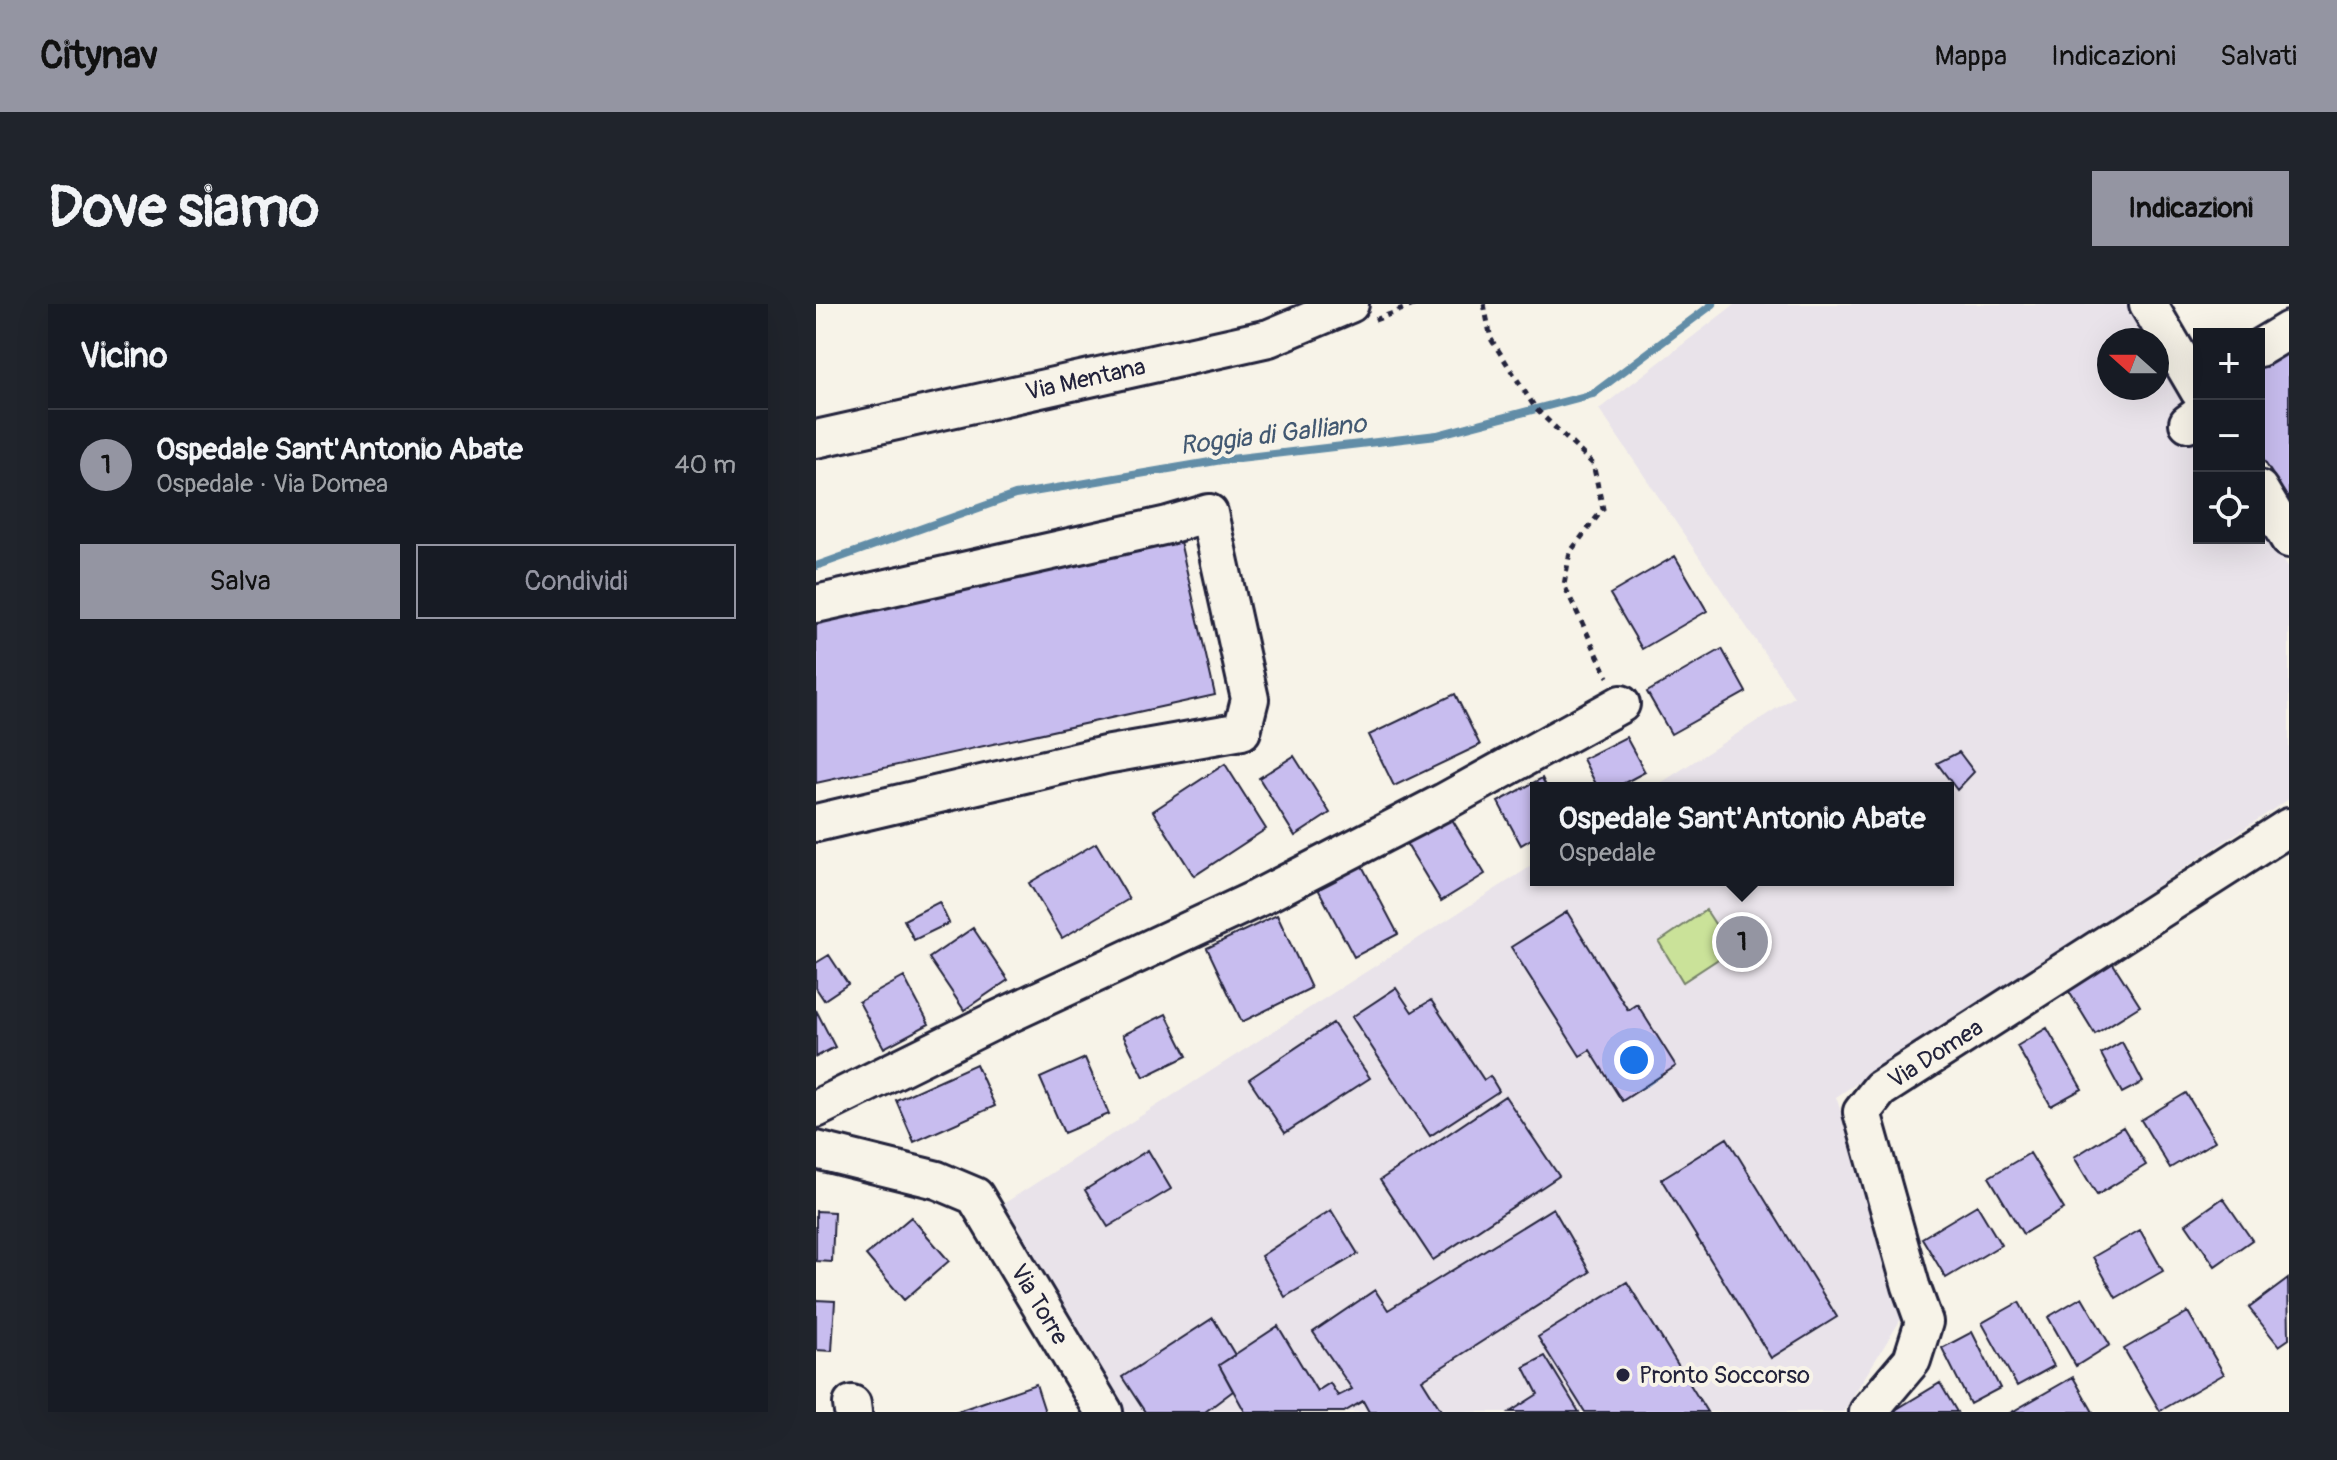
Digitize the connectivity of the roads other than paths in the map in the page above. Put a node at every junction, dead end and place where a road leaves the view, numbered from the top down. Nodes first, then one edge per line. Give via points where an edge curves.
1 (1350, 304) edge
2 (2148, 304) edge
3 (2289, 330) edge
4 (2265, 344) edge
5 (2193, 394) edge
6 (816, 439) edge
7 (2265, 499) edge
8 (2289, 539) edge
9 (816, 604) edge
10 (1621, 704) road end
11 (816, 823) edge
12 (2289, 827) edge
13 (816, 1109) edge
14 (816, 1150) edge
15 (1104, 1412) edge
16 (1868, 1412) edge

1 - 6 street, Via Mentana via 1269,338
2 - 5 street
3 - 4 street
7 - 8 street
9 - 11 street via 1209,513 1250,699 1242,731 1105,755
10 - 13 street via 1258,898
12 - 16 street, Via Domea via 1880,1089 1862,1112 1924,1322 1912,1360
14 - 15 street, Via Torre via 937,1180 975,1196

